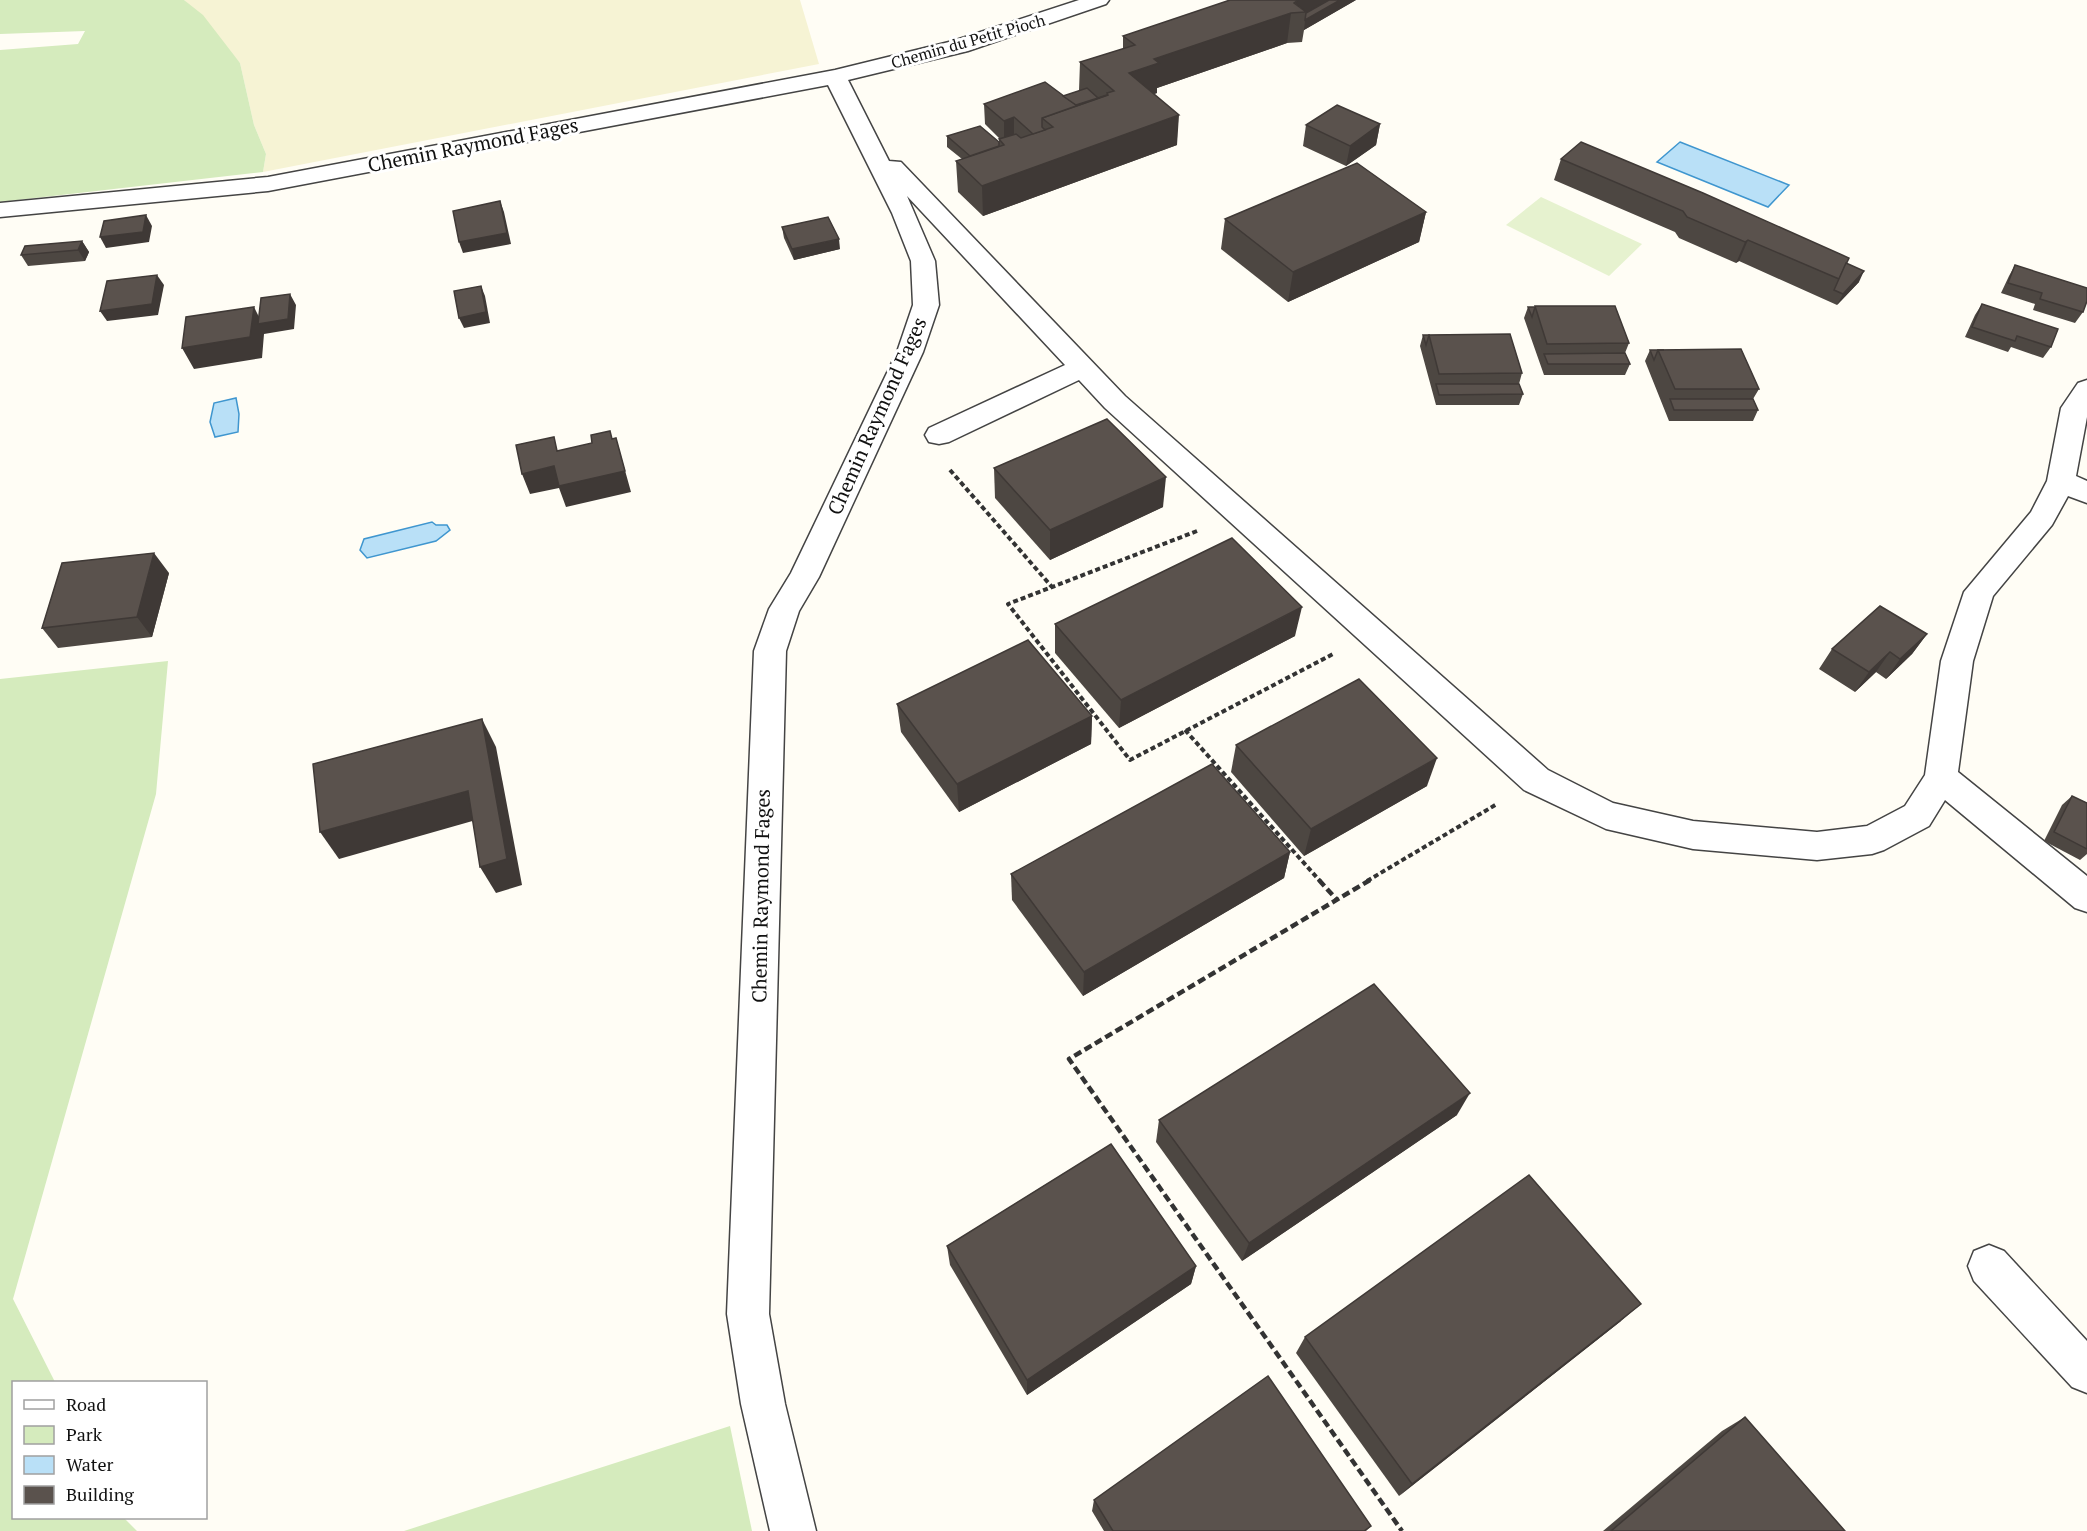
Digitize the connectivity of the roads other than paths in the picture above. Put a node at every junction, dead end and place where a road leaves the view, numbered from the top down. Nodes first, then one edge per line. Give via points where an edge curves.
1 (1099, 0) edge
2 (835, 77) junction
3 (871, 144) junction
4 (0, 210) edge
5 (1082, 368) junction
6 (2087, 389) edge
7 (939, 435) dead end
8 (2074, 487) edge
9 (1941, 777) junction
10 (2087, 897) edge
11 (1989, 1266) dead end
12 (2087, 1372) edge
13 (793, 1531) edge

1 - 2 street, Chemin du Petit Pioch via 960,46
2 - 3 street, Chemin Raymond Fages
2 - 4 street, Chemin Raymond Fages via 268,184
3 - 5 street
3 - 13 street, Chemin Raymond Fages via 923,261 926,305 910,352 804,577 784,609 770,651 767,688 748,1314 763,1404
5 - 7 street
5 - 9 street via 1115,402 1536,780 1606,814 1693,834 1817,846 1872,840 1917,816
6 - 8 street via 2075,408
8 - 9 street via 1979,592 1957,661
9 - 10 street
11 - 12 street

